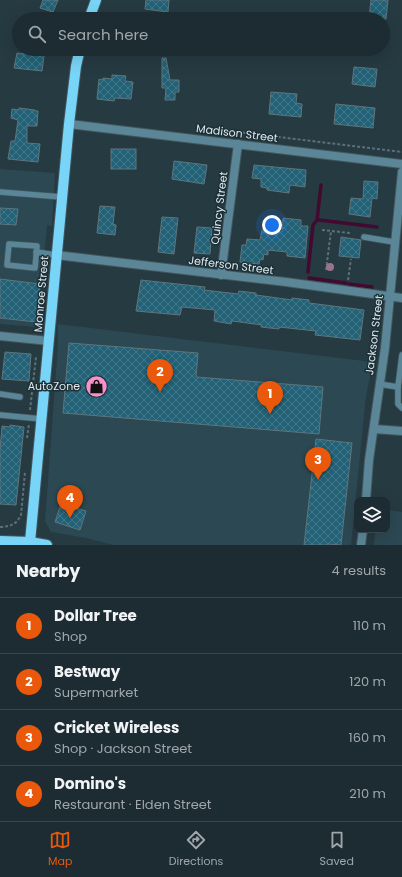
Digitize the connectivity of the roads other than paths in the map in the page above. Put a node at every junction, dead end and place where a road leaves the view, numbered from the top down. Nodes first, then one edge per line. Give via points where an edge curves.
1 (96, 0) edge
2 (92, 12) edge
3 (78, 56) edge
4 (69, 124) junction
5 (238, 144) junction
6 (402, 164) edge
7 (402, 172) edge
8 (0, 192) edge
9 (62, 197) junction
10 (364, 237) dead end
11 (394, 242) junction
12 (36, 252) junction
13 (56, 255) junction
14 (222, 275) junction
15 (389, 297) junction
16 (402, 298) edge
17 (0, 336) edge
18 (49, 341) junction
19 (402, 355) edge
20 (379, 384) junction
21 (398, 387) junction
22 (0, 394) edge
23 (20, 396) dead end
24 (402, 408) edge
25 (0, 415) edge
26 (42, 419) junction
27 (374, 429) junction
28 (402, 432) edge
29 (366, 497) edge
30 (363, 533) edge
31 (0, 541) edge
32 (30, 542) junction
33 (47, 545) edge
34 (361, 545) edge

1 - 2 main road
3 - 4 main road, Monroe Street
4 - 5 street, Madison Street
4 - 9 main road, Monroe Street
5 - 6 street, Madison Street
5 - 14 street, Quincy Street
7 - 11 street, Jackson Street
8 - 9 lane
9 - 13 main road, Monroe Street
10 - 11 lane
11 - 15 street, Jackson Street
12 - 12 lane via 37,246 9,244 7,265 35,268
12 - 13 lane
13 - 14 street, Jefferson Street
13 - 18 main road, Monroe Street
14 - 15 street, Jefferson Street
15 - 16 street, Jefferson Street
15 - 20 street, Jackson Street
17 - 18 street
18 - 26 main road, Monroe Street
19 - 21 lane
20 - 21 lane
20 - 27 street, Jackson Street
21 - 24 lane via 398,404
22 - 23 lane
25 - 26 lane
26 - 32 main road, Monroe Street
27 - 28 street
27 - 29 street, Jackson Street
30 - 34 street
31 - 32 main road
32 - 33 main road

